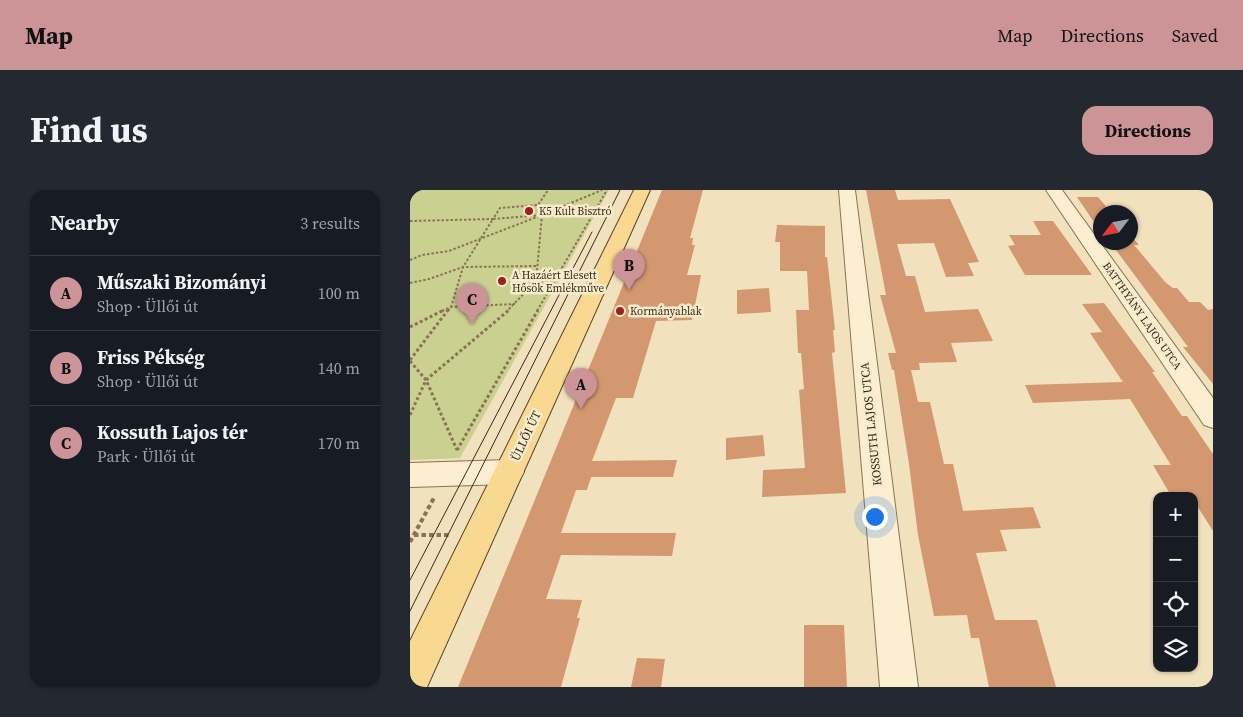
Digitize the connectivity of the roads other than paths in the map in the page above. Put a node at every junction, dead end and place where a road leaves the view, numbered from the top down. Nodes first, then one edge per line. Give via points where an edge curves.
1 (642, 190) edge
2 (847, 190) edge
3 (1054, 190) edge
4 (1213, 418) edge
5 (508, 472) junction
6 (410, 475) edge
7 (410, 682) edge
8 (899, 687) edge

1 - 5 main road, ÜLLŐI ÚT
2 - 8 street, KOSSUTH LAJOS UTCA
3 - 4 street, BATTHYÁNY LAJOS UTCA
5 - 6 street via 453,461
5 - 7 main road, ÜLLŐI ÚT

